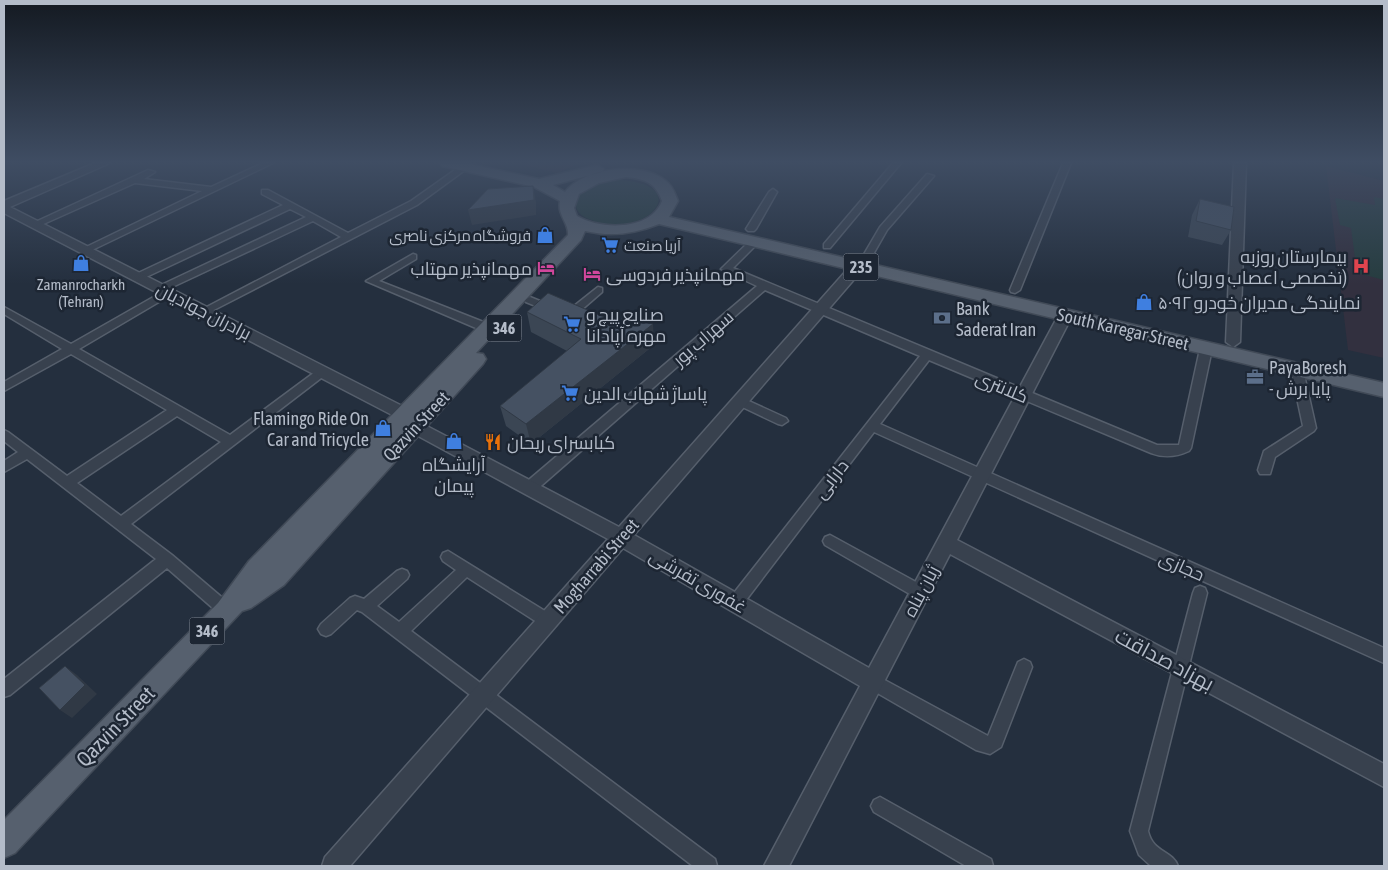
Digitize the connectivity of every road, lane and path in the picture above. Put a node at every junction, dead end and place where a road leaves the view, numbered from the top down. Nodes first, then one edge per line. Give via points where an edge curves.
1 (81, 204) edge
2 (183, 204) edge
3 (285, 204) edge
4 (412, 204) edge
5 (566, 204) edge
6 (667, 204) edge
7 (768, 204) edge
8 (862, 204) edge
9 (906, 204) edge
10 (1050, 204) edge
11 (1238, 204) edge
12 (289, 206) junction
13 (4, 207) edge
14 (661, 214) junction
15 (312, 218) junction
16 (574, 223) junction
17 (36, 224) junction
18 (595, 231) junction
19 (753, 235) junction
20 (349, 237) junction
21 (826, 246) junction
22 (86, 250) junction
23 (413, 257) dead end
24 (863, 261) junction
25 (138, 277) junction
26 (764, 285) junction
27 (598, 290) dead end
28 (1015, 290) junction
29 (165, 291) junction
30 (530, 300) junction
31 (820, 309) junction
32 (4, 310) edge
33 (204, 311) junction
34 (1065, 316) junction
35 (487, 328) junction
36 (1233, 342) junction
37 (71, 349) junction
38 (1206, 349) junction
39 (927, 355) junction
40 (1297, 370) junction
41 (323, 372) junction
42 (1384, 377) edge
43 (4, 388) edge
44 (1384, 390) edge
45 (1023, 396) junction
46 (740, 402) junction
47 (177, 410) junction
48 (410, 421) junction
49 (782, 421) dead end
50 (872, 426) junction
51 (4, 435) edge
52 (231, 442) junction
53 (27, 453) junction
54 (4, 467) edge
55 (1265, 470) dead end
56 (981, 476) junction
57 (67, 483) junction
58 (529, 488) junction
59 (121, 524) junction
60 (621, 537) junction
61 (830, 541) dead end
62 (946, 543) junction
63 (448, 557) dead end
64 (167, 560) junction
65 (466, 569) junction
66 (402, 575) dead end
67 (920, 592) junction
68 (1200, 593) dead end
69 (735, 603) junction
70 (366, 606) junction
71 (227, 611) junction
72 (548, 621) junction
73 (326, 629) dead end
74 (400, 632) junction
75 (1384, 656) edge
76 (1024, 667) dead end
77 (1181, 667) junction
78 (873, 682) junction
79 (4, 689) edge
80 (482, 696) junction
81 (1384, 776) edge
82 (880, 806) dead end
83 (4, 842) edge
84 (334, 866) edge
85 (708, 866) edge
86 (776, 866) edge
87 (984, 866) edge
88 (1169, 866) edge

1 - 17 street
2 - 22 street
3 - 12 street
4 - 20 street
5 - 16 main road via 567,216
6 - 14 main road
7 - 19 street
8 - 21 street
9 - 24 street via 883,229
10 - 28 street
11 - 36 street
12 - 15 street
12 - 25 street
13 - 17 street, برادران جوادیان
14 - 18 main road via 623,231
14 - 19 main road, South Karegar Street / 235
15 - 20 street
15 - 29 street
16 - 18 main road
16 - 35 main road, Qazvin Street / 346 via 575,238
17 - 22 street, برادران جوادیان
18 - 30 main road, Qazvin Street / 346
19 - 21 main road, South Karegar Street / 235
19 - 24 main road, South Karegar Street / 235
19 - 26 street, کلانتری via 726,269
20 - 33 street
21 - 24 main road, South Karegar Street / 235
22 - 25 street, برادران جوادیان
23 - 35 street via 371,281
24 - 28 main road, South Karegar Street / 235
24 - 31 street, Mogharrabi Street
24 - 34 main road, South Karegar Street / 235
25 - 29 street, برادران جوادیان
26 - 31 street, کلانتری
26 - 58 street, سهراب پور
27 - 30 street via 572,318
28 - 36 main road, South Karegar Street / 235
29 - 33 street, برادران جوادیان
29 - 37 street
30 - 48 main road, Qazvin Street / 346
31 - 39 street, کلانتری
31 - 46 street, Mogharrabi Street
32 - 37 street
33 - 41 street, برادران جوادیان
34 - 38 main road, South Karegar Street / 235
34 - 45 street, ژیان پناه
35 - 48 main road, Qazvin Street / 346
36 - 42 main road, South Karegar Street / 235
37 - 43 street
37 - 47 street
38 - 40 main road, South Karegar Street / 235
38 - 45 street, کلانتری via 1185,448 1168,452 1155,450
39 - 45 street, کلانتری
39 - 50 street, دارابی
40 - 44 main road, South Karegar Street / 235
40 - 55 street via 1310,428 1269,454
41 - 48 street, برادران جوادیان
41 - 52 street
45 - 56 street, ژیان پناه
46 - 49 street
46 - 60 street, Mogharrabi Street
47 - 52 street
47 - 57 street
48 - 58 street, غفوری تفرشی
48 - 71 main road, Qazvin Street / 346 via 258,568
50 - 56 street, حجازی
50 - 69 street, دارابی
51 - 53 street
52 - 59 street
53 - 54 street
53 - 57 street
56 - 62 street, ژیان پناه
56 - 75 street, حجازی
57 - 59 street
58 - 60 street, غفوری تفرشی
59 - 64 street
60 - 69 street, غفوری تفرشی
60 - 72 street, Mogharrabi Street
61 - 67 street
62 - 67 street, ژیان پناه
62 - 77 street, بهزاد صداقت
63 - 65 street
64 - 71 street
64 - 79 street
65 - 72 street
65 - 74 street
66 - 70 street
67 - 78 street, ژیان پناه
68 - 77 street
69 - 78 street, غفوری تفرشی
70 - 73 street via 355,603
70 - 74 street
71 - 83 main road, Qazvin Street / 346
72 - 80 street, Mogharrabi Street
74 - 80 street
76 - 78 street via 995,741 990,745 982,744
77 - 81 street, بهزاد صداقت
77 - 88 street via 1139,831 1141,845
78 - 86 street, ژیان پناه
80 - 84 street, Mogharrabi Street
80 - 85 street
82 - 87 street

